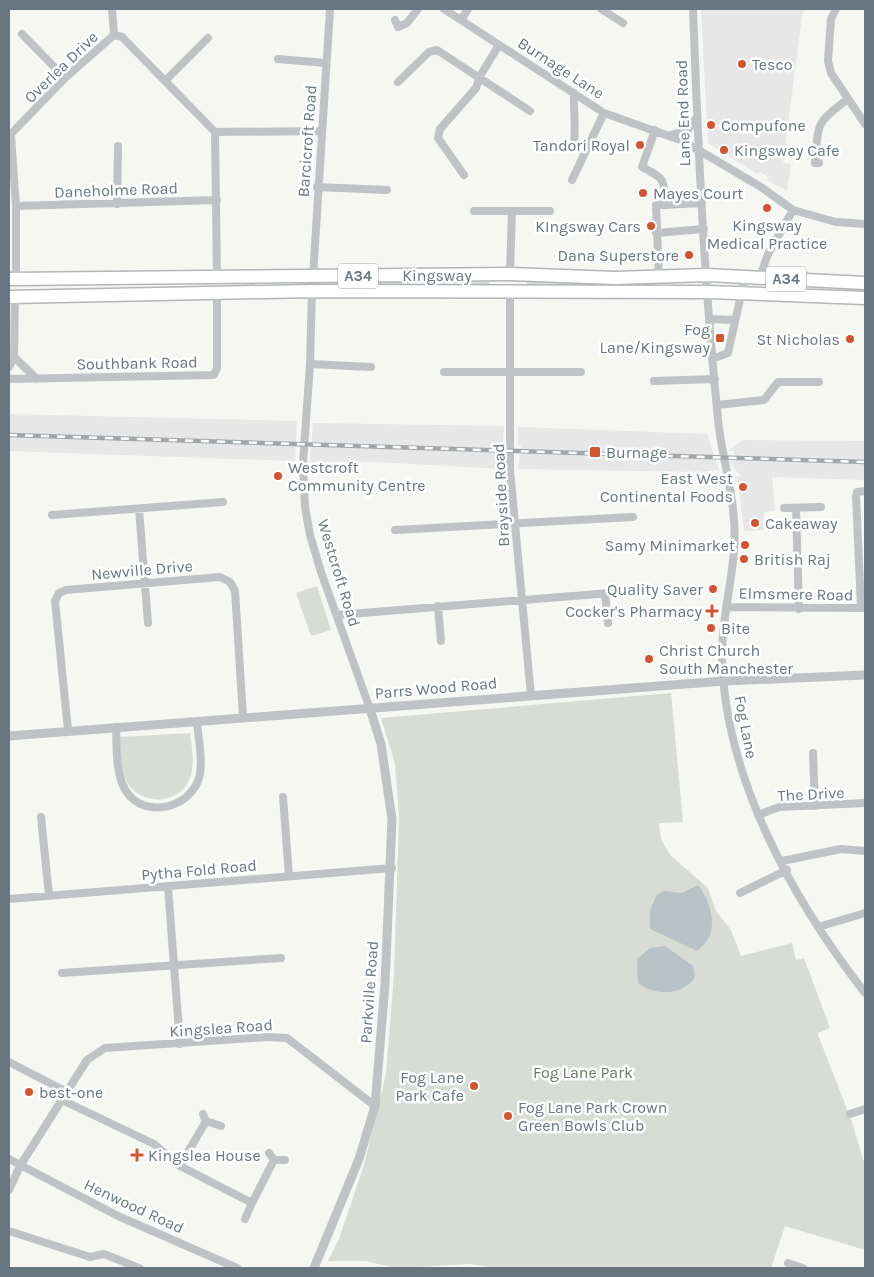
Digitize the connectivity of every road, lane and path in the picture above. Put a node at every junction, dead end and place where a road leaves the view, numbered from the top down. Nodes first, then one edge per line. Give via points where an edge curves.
1 (112, 9) edge
2 (330, 9) edge
3 (418, 9) edge
4 (444, 9) edge
5 (468, 9) edge
6 (601, 9) edge
7 (693, 9) edge
8 (836, 9) edge
9 (395, 20) dead end
10 (461, 20) junction
11 (623, 23) dead end
12 (22, 34) dead end
13 (114, 35) junction
14 (208, 38) dead end
15 (499, 45) junction
16 (278, 59) dead end
17 (326, 63) junction
18 (480, 76) junction
19 (65, 78) junction
20 (166, 80) junction
21 (398, 82) dead end
22 (574, 93) junction
23 (848, 99) junction
24 (530, 111) dead end
25 (604, 113) junction
26 (697, 116) junction
27 (865, 124) edge
28 (655, 130) junction
29 (321, 131) junction
30 (216, 132) junction
31 (10, 136) edge
32 (669, 136) junction
33 (118, 146) dead end
34 (573, 148) dead end
35 (699, 150) junction
36 (819, 163) dead end
37 (464, 175) dead end
38 (572, 180) dead end
39 (317, 187) junction
40 (387, 190) dead end
41 (217, 200) junction
42 (702, 203) junction
43 (117, 204) junction
44 (664, 205) junction
45 (16, 206) junction
46 (792, 210) junction
47 (474, 211) dead end
48 (512, 211) junction
49 (550, 211) dead end
50 (865, 224) edge
51 (704, 229) junction
52 (656, 233) junction
53 (510, 274) junction
54 (313, 276) junction
55 (707, 276) junction
56 (659, 277) junction
57 (760, 277) junction
58 (217, 278) junction
59 (615, 278) junction
60 (12, 279) edge
61 (800, 284) junction
62 (865, 284) edge
63 (743, 289) junction
64 (312, 291) junction
65 (217, 292) junction
66 (510, 292) junction
67 (708, 292) junction
68 (832, 296) junction
69 (12, 297) edge
70 (865, 298) edge
71 (711, 318) junction
72 (735, 320) junction
73 (14, 357) junction
74 (712, 360) junction
75 (310, 364) junction
76 (9, 367) edge
77 (371, 367) dead end
78 (444, 372) dead end
79 (581, 372) dead end
80 (512, 373) junction
81 (9, 379) edge
82 (37, 379) junction
83 (715, 379) junction
84 (654, 381) dead end
85 (819, 382) dead end
86 (717, 405) junction
87 (865, 491) edge
88 (223, 502) dead end
89 (821, 506) dead end
90 (784, 508) dead end
91 (796, 508) junction
92 (139, 509) junction
93 (52, 515) dead end
94 (633, 517) dead end
95 (515, 523) junction
96 (395, 530) dead end
97 (145, 583) junction
98 (647, 590) dead end
99 (605, 593) junction
100 (521, 600) junction
101 (438, 606) junction
102 (726, 606) junction
103 (863, 608) edge
104 (799, 609) junction
105 (337, 616) junction
106 (148, 623) dead end
107 (608, 623) dead end
108 (441, 641) dead end
109 (865, 675) edge
110 (724, 681) junction
111 (531, 696) junction
112 (370, 709) junction
113 (243, 717) junction
114 (197, 721) junction
115 (116, 727) junction
116 (68, 730) junction
117 (9, 736) edge
118 (813, 754) dead end
119 (283, 797) dead end
120 (865, 804) edge
121 (815, 806) junction
122 (758, 815) junction
123 (41, 817) dead end
124 (865, 851) edge
125 (782, 861) junction
126 (392, 868) junction
127 (787, 870) junction
128 (289, 876) junction
129 (168, 887) junction
130 (740, 894) dead end
131 (48, 896) junction
132 (9, 899) edge
133 (865, 913) edge
134 (818, 928) junction
135 (281, 958) dead end
136 (174, 965) junction
137 (62, 973) dead end
138 (865, 993) edge
139 (180, 1044) junction
140 (9, 1062) edge
141 (67, 1092) junction
142 (62, 1100) junction
143 (375, 1106) junction
144 (865, 1109) edge
145 (850, 1114) dead end
146 (221, 1126) dead end
147 (269, 1153) dead end
148 (9, 1160) edge
149 (274, 1160) junction
150 (285, 1160) dead end
151 (20, 1166) junction
152 (180, 1166) junction
153 (9, 1190) edge
154 (252, 1203) junction
155 (245, 1219) dead end
156 (9, 1231) edge
157 (788, 1263) dead end
158 (139, 1268) edge
159 (237, 1268) edge
160 (314, 1268) edge
161 (803, 1268) edge

1 - 13 street, Overlea Drive
2 - 17 street, Barcicroft Road
3 - 9 street via 407,23 398,27
4 - 10 street, Burnage Lane
5 - 10 street
6 - 11 street
7 - 26 street, Lane End Road
8 - 23 street via 831,19 828,61 831,73
10 - 15 street, Burnage Lane
12 - 19 street
13 - 19 street, Overlea Drive
13 - 20 street via 122,37
14 - 20 street
15 - 18 street
15 - 22 street, Burnage Lane
16 - 17 street
17 - 29 street, Barcicroft Road
18 - 21 street via 437,50 429,52
18 - 24 street
18 - 37 street via 476,88 440,129 438,138
19 - 31 street, Overlea Drive
20 - 30 street
22 - 25 street, Burnage Lane
22 - 34 street via 572,114 576,134
23 - 27 street
23 - 36 street via 823,118 819,125 815,163
25 - 28 street, Burnage Lane
25 - 38 street
26 - 32 street via 687,130
26 - 35 street, Lane End Road
28 - 32 street, Burnage Lane
28 - 44 street via 642,167 662,177 665,183
29 - 30 street
29 - 39 street, Barcicroft Road
30 - 41 street
31 - 45 street
32 - 35 street, Burnage Lane
33 - 43 street
35 - 42 street, Lane End Road
35 - 46 street, Burnage Lane via 761,187
39 - 40 street
39 - 54 street, Barcicroft Road
41 - 43 street, Daneholme Road
41 - 58 street
42 - 44 street
42 - 51 street, Lane End Road
43 - 45 street, Daneholme Road
44 - 52 street via 656,205
45 - 60 street
46 - 50 street, Burnage Lane via 836,222
46 - 57 street via 768,254
47 - 48 street
48 - 49 street
48 - 53 street
51 - 52 street
51 - 55 street, Lane End Road
52 - 56 street
53 - 54 highway, Kingsway / A34
53 - 59 highway, Kingsway / A34
54 - 58 highway, Kingsway / A34
55 - 56 highway, Kingsway / A34
55 - 57 highway, Kingsway / A34
55 - 63 highway via 714,284
55 - 67 street, Fog Lane
56 - 59 highway, Kingsway / A34
57 - 61 highway, Kingsway / A34
58 - 60 highway, Kingsway / A34
59 - 67 highway via 637,283 704,285
61 - 62 highway, Kingsway / A34
61 - 63 highway
61 - 68 highway
63 - 67 highway, Kingsway / A34
63 - 68 highway, Kingsway / A34
63 - 72 street
64 - 65 highway, Kingsway / A34
64 - 66 highway, Kingsway / A34
64 - 75 street, Westcroft Road
65 - 69 highway, Kingsway / A34
65 - 82 street, Southbank Road via 217,368 214,375
66 - 67 highway, Kingsway / A34
66 - 80 street, Brayside Road
67 - 71 street, Fog Lane
68 - 70 highway, Kingsway / A34
69 - 73 street
71 - 72 street
71 - 74 street, Fog Lane
72 - 74 street via 728,353
73 - 76 street
73 - 82 street
74 - 83 street, Fog Lane
75 - 77 street
75 - 105 street, Westcroft Road via 303,463 305,507
78 - 80 street
79 - 80 street
80 - 95 street, Brayside Road via 510,470
81 - 82 street, Southbank Road
83 - 84 street
83 - 86 street, Fog Lane
85 - 86 street via 778,382 764,400
86 - 102 street, Fog Lane via 734,523
87 - 103 street via 858,492 856,496
88 - 92 street
89 - 91 street
90 - 91 street
91 - 104 street
92 - 93 street
92 - 97 street
94 - 95 street
95 - 96 street
95 - 100 street, Brayside Road
97 - 106 street
97 - 113 street, Newville Drive via 220,577 230,582 235,591
97 - 116 street, Newville Drive via 59,593 55,601
98 - 99 street
99 - 100 street
99 - 107 street
100 - 101 street
100 - 111 street, Brayside Road
101 - 105 street
101 - 108 street
102 - 104 street, Elmsmere Road
102 - 110 street, Fog Lane via 722,656
103 - 104 street, Elmsmere Road
105 - 112 street, Westcroft Road
109 - 110 street, Parrs Wood Road
110 - 111 street, Parrs Wood Road
110 - 122 street, Fog Lane via 735,751
111 - 112 street, Parrs Wood Road
112 - 113 street, Parrs Wood Road
112 - 126 street, Parkville Road via 381,744 389,790
113 - 114 street, Parrs Wood Road
114 - 115 street, Parrs Wood Road
114 - 115 street via 201,773 196,787 186,799 160,807 143,804 126,791 120,777
115 - 116 street, Parrs Wood Road
116 - 117 street, Parrs Wood Road
118 - 121 street
119 - 128 street
120 - 121 street, The Drive
121 - 122 street, The Drive via 779,807
122 - 125 street, Fog Lane
123 - 131 street
124 - 125 street via 841,849
125 - 127 street, Fog Lane
126 - 128 street, Pytha Fold Road
126 - 143 street, Parkville Road
127 - 130 street
127 - 134 street, Fog Lane
128 - 129 street, Pytha Fold Road
129 - 131 street, Pytha Fold Road
129 - 136 street
131 - 132 street, Pytha Fold Road
133 - 134 street
134 - 138 street, Fog Lane
135 - 136 street
136 - 137 street
136 - 139 street
139 - 141 street, Kingslea Road via 106,1048 87,1060
139 - 143 street, Kingslea Road via 287,1038
140 - 141 street
141 - 142 street, Kingslea Road
142 - 151 street, Kingslea Road
142 - 152 street via 154,1144
143 - 160 street, Parkville Road via 358,1159
144 - 145 street
146 - 152 street via 204,1117
147 - 149 street
148 - 151 street, Henwood Road
149 - 150 street
149 - 154 street
151 - 153 street, Kingslea Road
151 - 159 street, Henwood Road via 118,1216
152 - 154 street
154 - 155 street
156 - 158 street via 90,1256 104,1254
157 - 161 street

